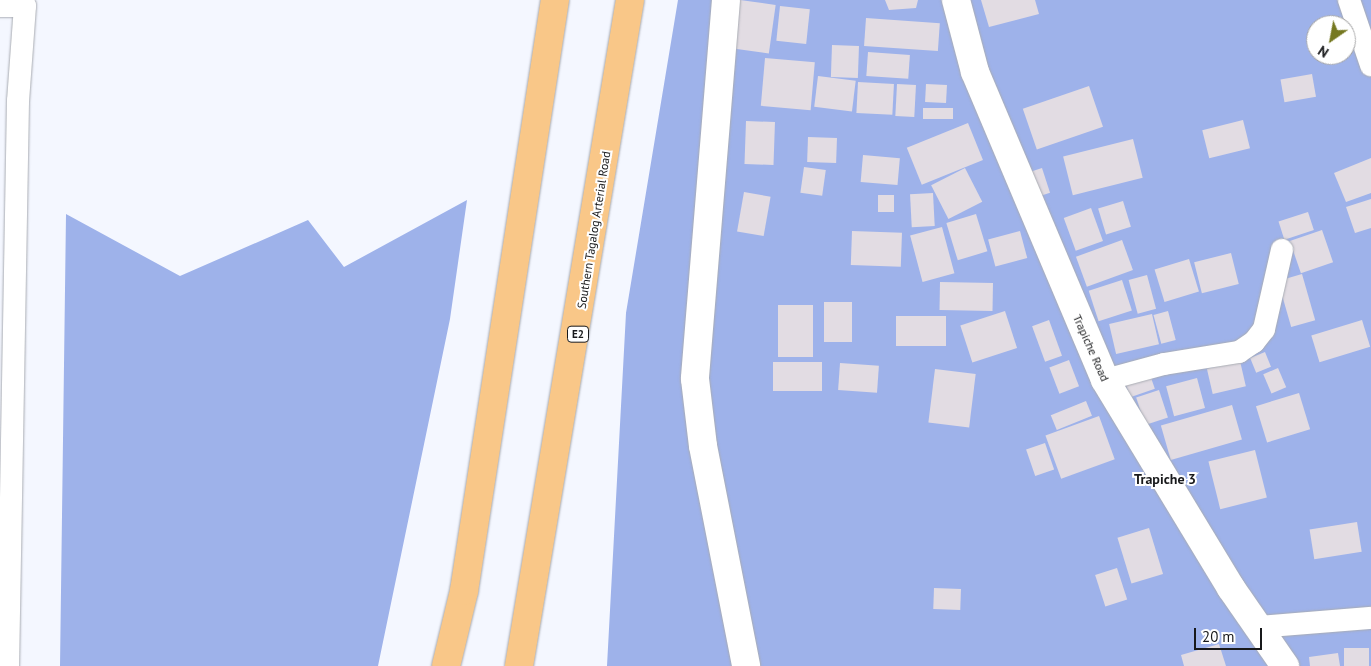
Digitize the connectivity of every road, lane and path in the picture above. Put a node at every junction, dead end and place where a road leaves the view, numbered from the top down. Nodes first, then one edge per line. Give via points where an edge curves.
1 (555, 0) edge
2 (630, 0) edge
3 (726, 0) edge
4 (956, 0) edge
5 (1349, 0) edge
6 (0, 6) edge
7 (1371, 65) edge
8 (9, 102) edge
9 (1282, 250) dead end
10 (1105, 380) junction
11 (6, 509) edge
12 (1371, 618) edge
13 (1258, 627) junction
14 (8, 666) edge
15 (446, 666) edge
16 (519, 666) edge
17 (746, 666) edge
18 (1286, 666) edge

1 - 15 highway via 465,581
2 - 16 highway, Southern Tagalog Arterial Road / E2
3 - 17 street via 695,380 703,446
4 - 10 street, Trapiche Road via 975,72
5 - 7 street
6 - 8 street via 25,6
8 - 11 street
9 - 10 street via 1264,329 1254,342 1239,352 1164,364
10 - 13 street, Trapiche Road
11 - 14 street
12 - 13 street
13 - 18 street, Trapiche Road

